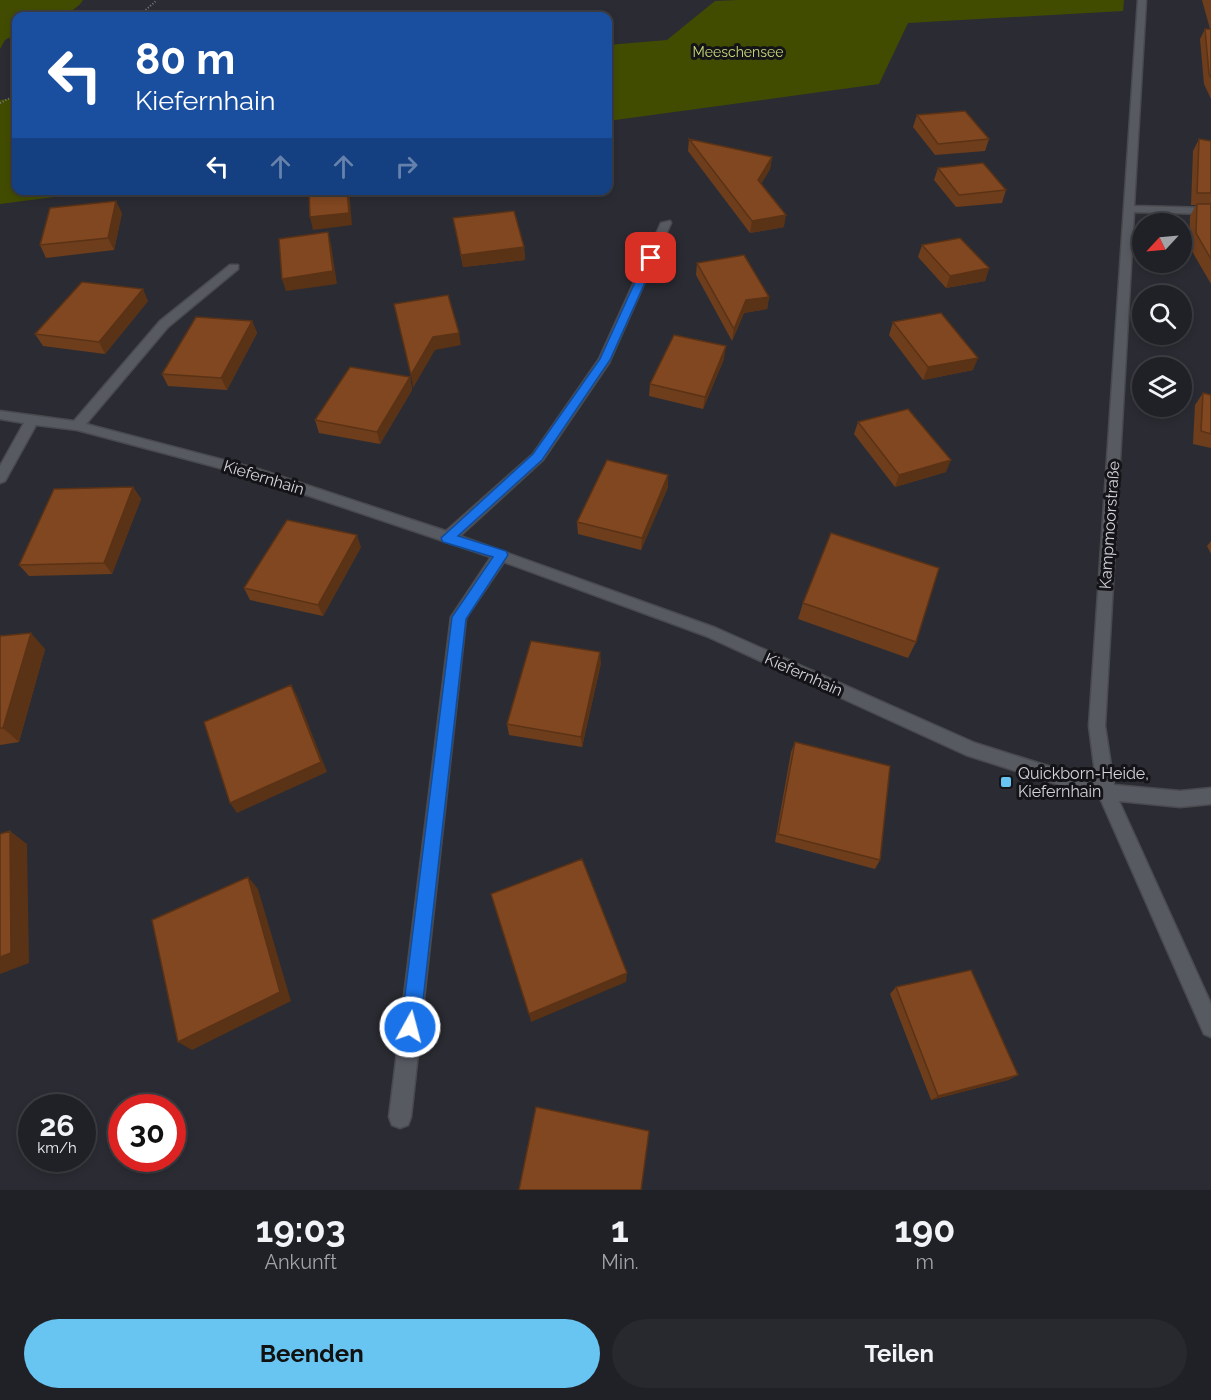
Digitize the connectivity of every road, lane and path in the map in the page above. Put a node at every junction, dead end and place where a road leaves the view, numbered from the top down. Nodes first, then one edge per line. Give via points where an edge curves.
1 (157, 0) edge
2 (1142, 0) edge
3 (144, 12) edge
4 (1129, 209) junction
5 (1211, 211) edge
6 (666, 223) dead end
7 (234, 267) dead end
8 (0, 415) edge
9 (32, 420) junction
10 (77, 426) junction
11 (0, 478) edge
12 (448, 538) junction
13 (501, 555) junction
14 (1106, 792) junction
15 (1211, 796) edge
16 (1211, 1027) edge
17 (400, 1117) dead end

1 - 3 path
2 - 4 street, Kampmoorstraße
4 - 5 street
4 - 14 street, Kampmoorstraße via 1097,726
6 - 12 street via 605,360 538,457
7 - 10 street via 164,324
8 - 9 street, Kiefernhain
9 - 10 street, Kiefernhain
9 - 11 street
10 - 12 street, Kiefernhain via 253,472
12 - 13 street, Kiefernhain
13 - 14 street, Kiefernhain via 711,633 972,750
13 - 17 street via 459,617
14 - 15 street, Kiefernhain via 1180,799
14 - 16 street, Kampmoorstraße

